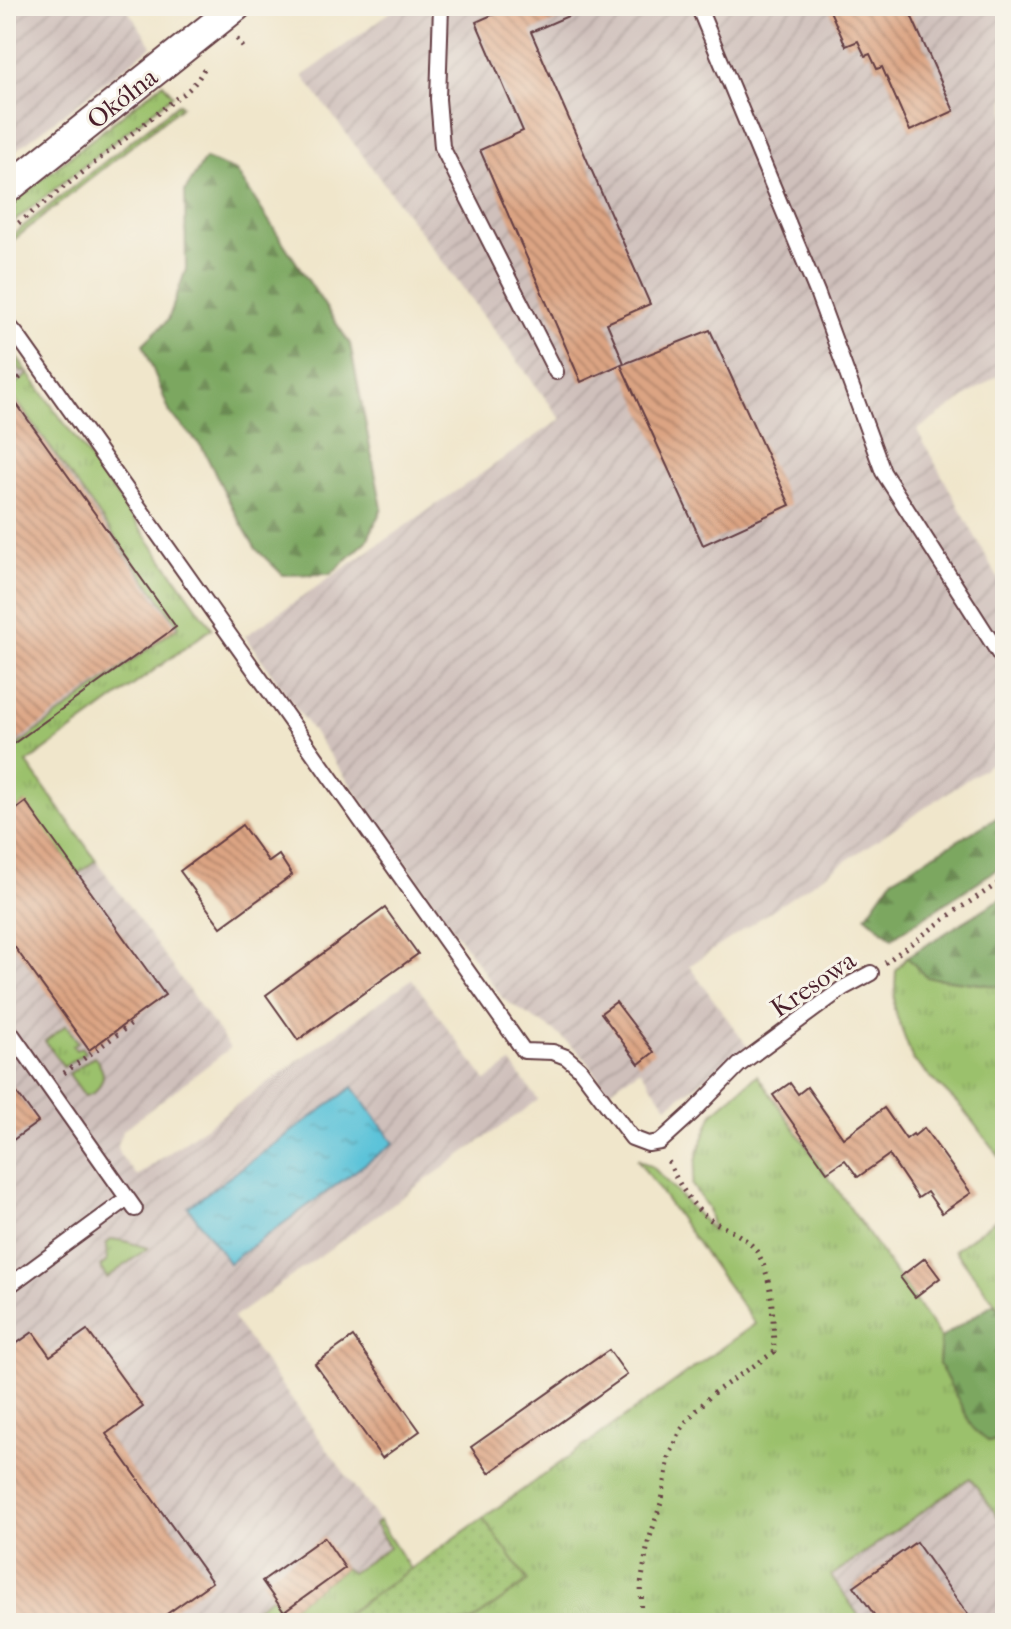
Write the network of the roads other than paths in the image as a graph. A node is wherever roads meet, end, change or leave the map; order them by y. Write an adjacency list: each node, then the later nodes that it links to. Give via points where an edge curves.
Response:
1 (237, 6): 4 (street, Okólna)
2 (441, 6): 6 (lane, via 442,147)
3 (698, 6): 7 (lane, via 817,292 883,472)
4 (6, 190)
5 (6, 322): 8 (lane, Kresowa, via 524,1051 566,1057 632,1138 660,1142 739,1065)
6 (556, 372)
7 (1005, 663)
8 (871, 973)
9 (6, 1026): 10 (lane, via 131,1204)
10 (6, 1288)

